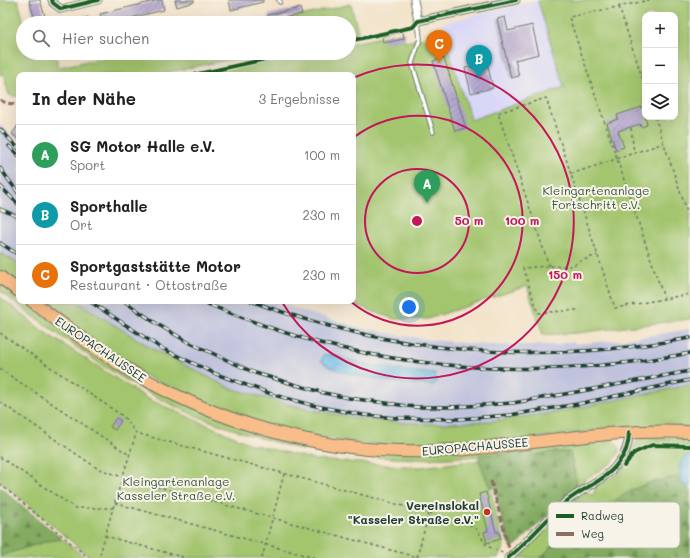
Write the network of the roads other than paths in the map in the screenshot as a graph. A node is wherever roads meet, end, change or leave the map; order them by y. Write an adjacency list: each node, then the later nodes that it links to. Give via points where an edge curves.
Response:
1 (98, 0): 4 (street, via 61,9)
2 (414, 0): 5 (street)
3 (516, 0): 5 (street)
4 (53, 2)
5 (418, 21): 6 (lane, via 420,39 412,63)
6 (433, 132)
7 (0, 277): 8 (main road)
8 (16, 289)
9 (36, 304): 10 (main road, EUROPACHAUSSEE, via 105,354 163,389 240,421 305,439 368,449 431,451)
10 (628, 432): 11 (main road, EUROPACHAUSSEE); 12 (street, via 628,445 618,464)
11 (690, 432)
12 (566, 502)
13 (548, 519): 14 (street)
14 (509, 557)

